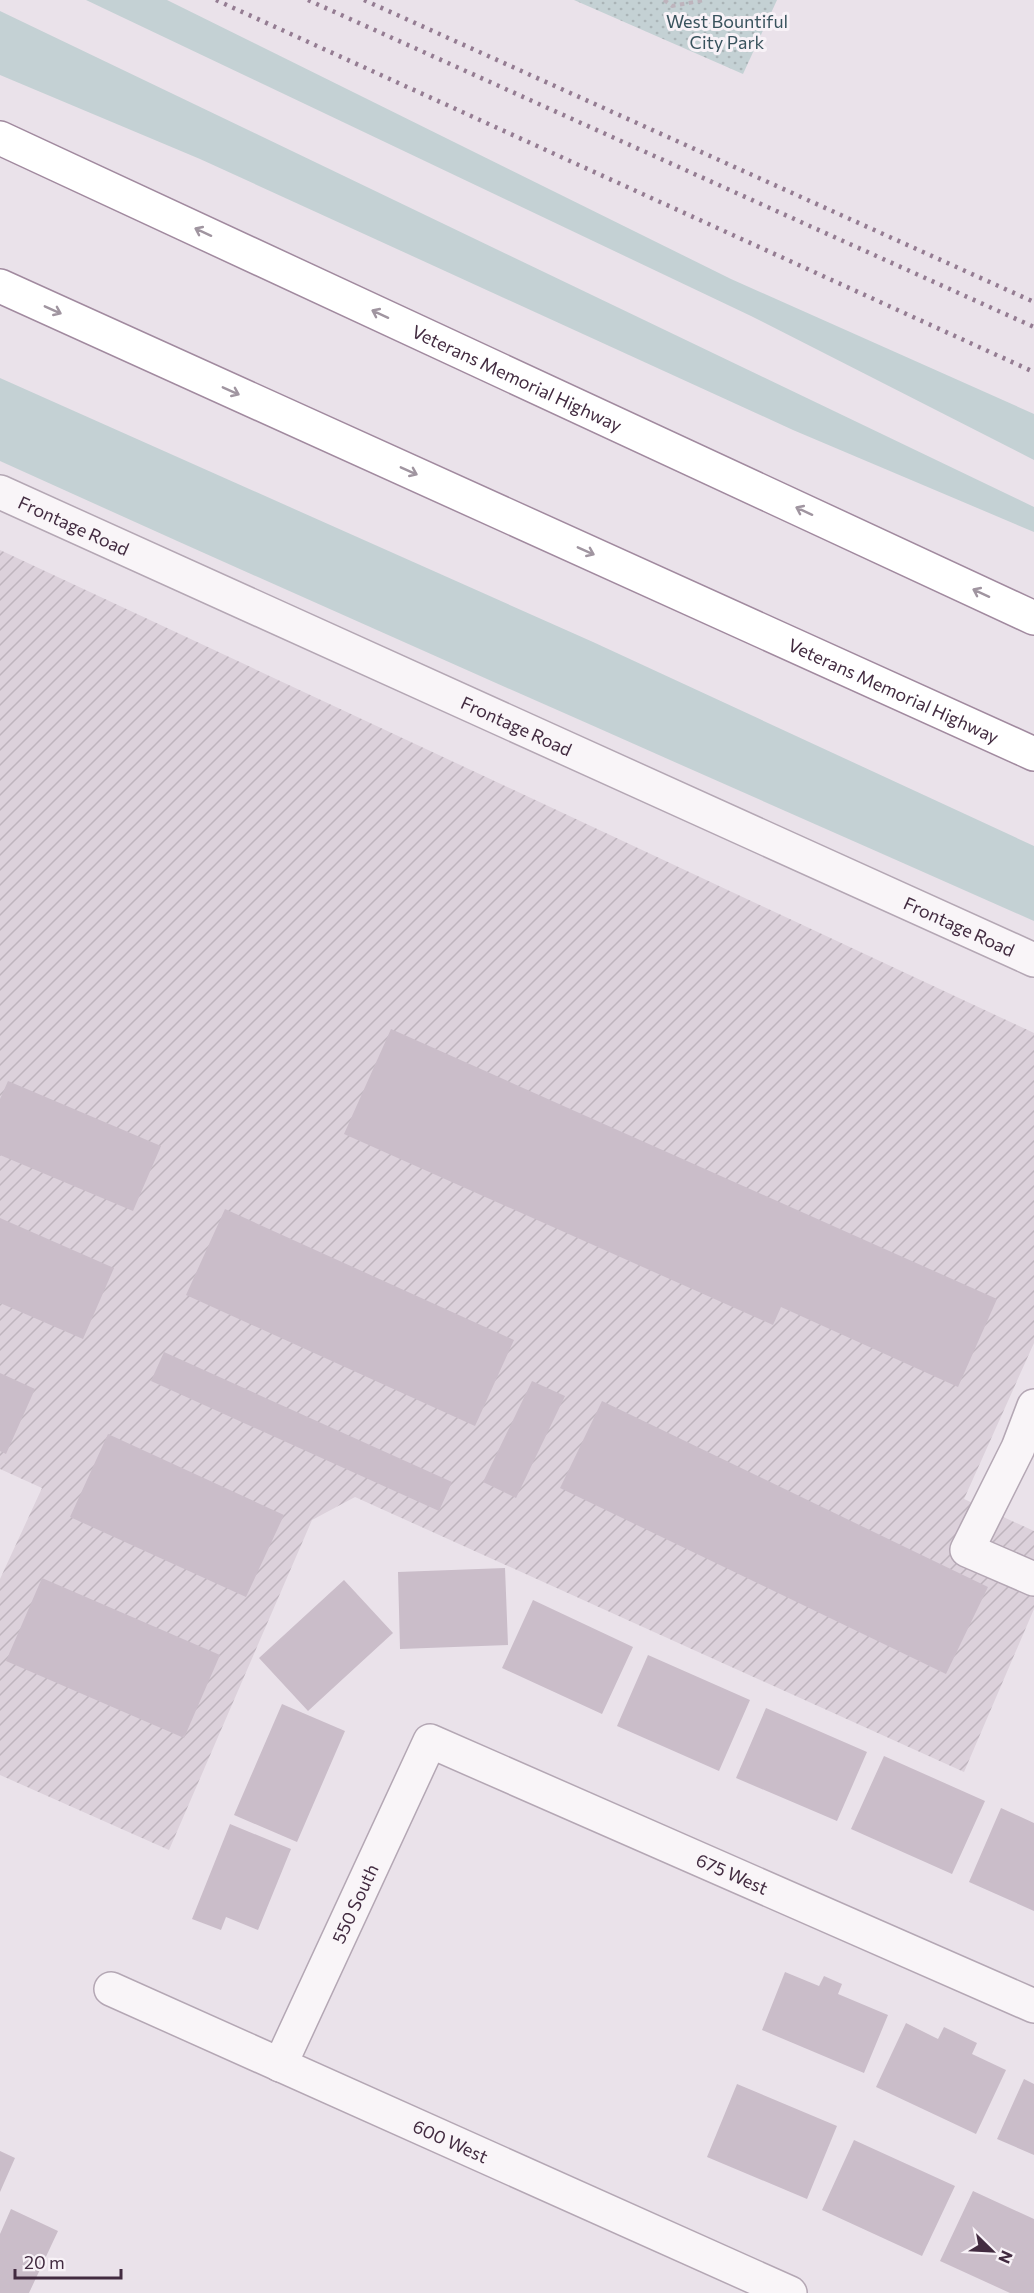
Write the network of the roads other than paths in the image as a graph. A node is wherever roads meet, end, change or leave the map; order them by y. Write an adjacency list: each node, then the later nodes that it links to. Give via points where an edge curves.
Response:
1 (0, 138): 4 (highway, Veterans Memorial Highway, one-way to 1)
2 (0, 286): 5 (highway, Veterans Memorial Highway, one-way to 5)
3 (0, 492): 6 (street, Frontage Road)
4 (1034, 618)
5 (1034, 754)
6 (1034, 960)
7 (1034, 1406): 8 (street, via 1018,1448 967,1550)
8 (1034, 1579)
9 (430, 1740): 11 (street, 675 West); 12 (street, 550 South)
10 (111, 1989): 12 (street, 600 West)
11 (1034, 2006)
12 (280, 2065): 13 (street, 600 West)
13 (790, 2293)

